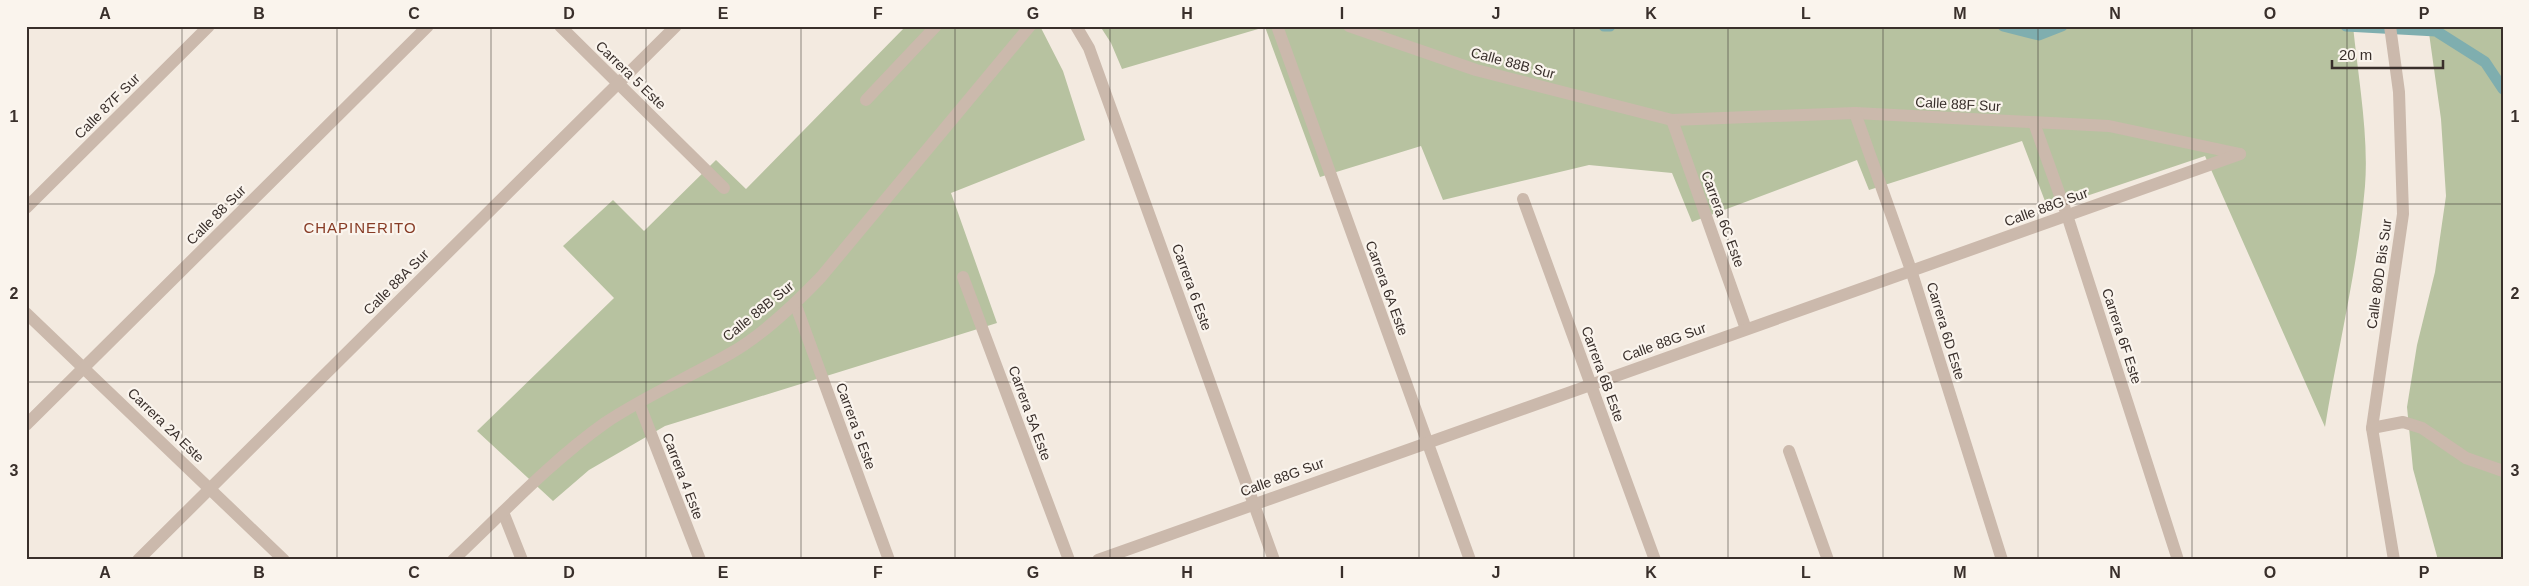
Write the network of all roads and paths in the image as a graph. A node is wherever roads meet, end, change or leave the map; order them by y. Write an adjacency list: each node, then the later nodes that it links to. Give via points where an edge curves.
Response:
1 (209, 26): 19 (street, Calle 87F Sur)
2 (428, 26): 26 (street, Calle 88 Sur)
3 (560, 26): 11 (street, Carrera 5 Este)
4 (676, 26): 11 (street, Calle 88A Sur)
5 (936, 26): 12 (street)
6 (1030, 26): 23 (street, Calle 88B Sur, via 821,277)
7 (1076, 26): 35 (street, Carrera 6 Este, via 1090,48)
8 (1277, 26): 31 (street, Carrera 6A Este)
9 (1349, 26): 14 (street, Calle 88B Sur, via 1476,70)
10 (2390, 26): 30 (street, Calle 80D Bis Sur, via 2398,92 2403,214)
11 (619, 83): 17 (street, Carrera 5 Este); 34 (street, Calle 88A Sur)
12 (866, 100)
13 (1856, 113): 14 (street, Calle 88F Sur); 15 (street, Calle 88F Sur); 21 (street, Carrera 6D Este)
14 (1672, 120): 25 (street, Carrera 6C Este)
15 (2034, 123): 16 (street, Calle 88F Sur, via 2109,126); 20 (street, Carrera 6F Este)
16 (2240, 154): 20 (street, Calle 88G Sur)
17 (724, 188)
18 (1523, 200): 27 (street, Carrera 6B Este)
19 (26, 208)
20 (2067, 215): 21 (street, Calle 88G Sur); 50 (street, Carrera 6F Este)
21 (1911, 270): 25 (street, Calle 88G Sur); 49 (street, Carrera 6D Este)
22 (963, 277): 43 (street, Carrera 5A Este)
23 (795, 303): 28 (street, Calle 88B Sur, via 734,352); 42 (street, Carrera 5 Este)
24 (26, 313): 26 (street, Carrera 2A Este)
25 (1746, 329): 27 (street, Calle 88G Sur)
26 (84, 368): 29 (street, Calle 88 Sur); 34 (street, Carrera 2A Este)
27 (1591, 384): 31 (street, Calle 88G Sur); 47 (street, Carrera 6B Este)
28 (639, 403): 36 (street, Calle 88B Sur, via 572,449); 41 (street, Carrera 4 Este)
29 (26, 425)
30 (2372, 428): 33 (street, via 2403,422 2422,428 2466,458); 51 (street, Calle 80D Bis Sur)
31 (1427, 442): 35 (street, Calle 88G Sur); 46 (street, Carrera 6A Este)
32 (1789, 451): 48 (street)
33 (2503, 471)
34 (210, 488): 37 (street, Calle 88A Sur); 38 (street, Carrera 2A Este)
35 (1254, 503): 44 (street, Calle 88G Sur); 45 (street, Carrera 6 Este)
36 (503, 512): 39 (street, Calle 88B Sur); 40 (street)
37 (138, 560)
38 (284, 560)
39 (452, 560)
40 (522, 560)
41 (700, 560)
42 (889, 560)
43 (1068, 560)
44 (1098, 560)
45 (1274, 560)
46 (1470, 560)
47 (1655, 560)
48 (1828, 560)
49 (2002, 560)
50 (2178, 560)
51 (2394, 560)

